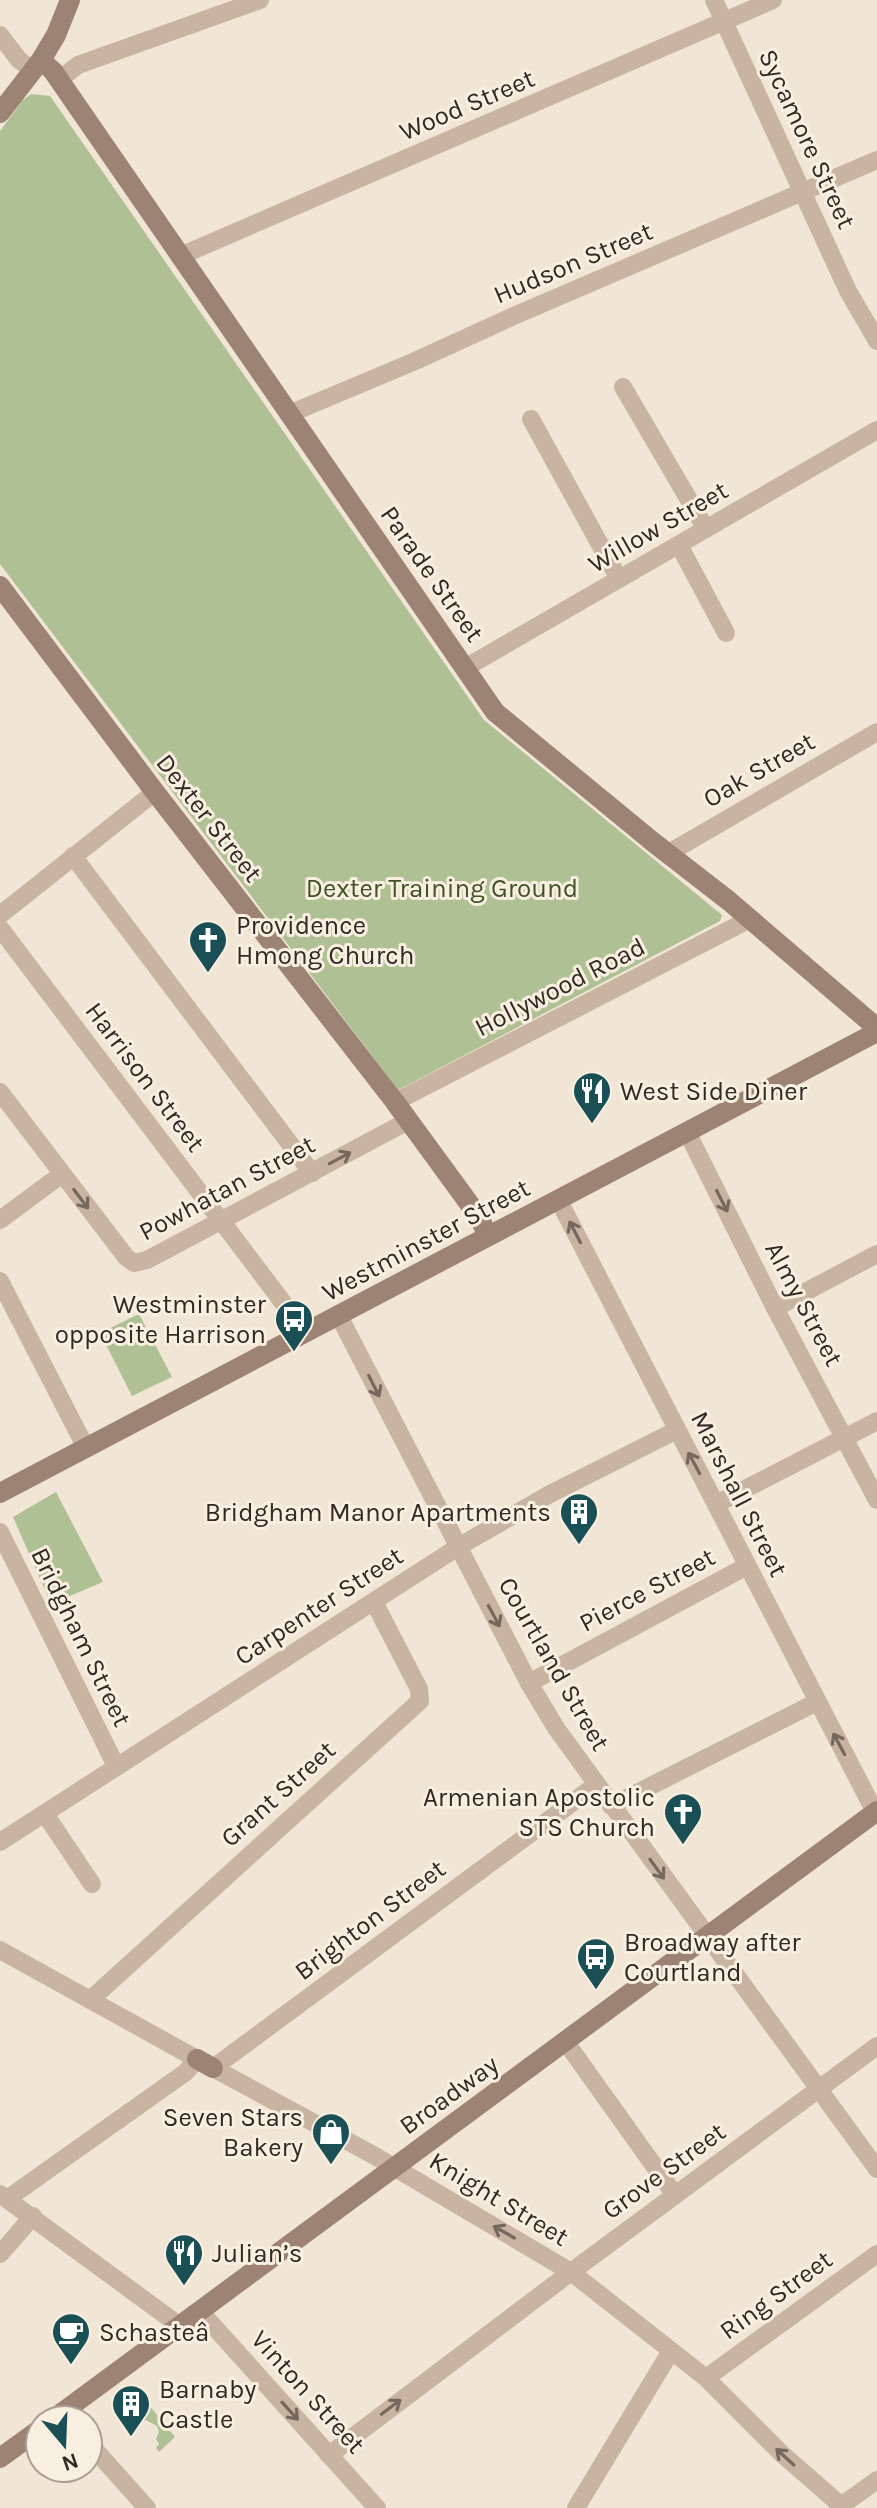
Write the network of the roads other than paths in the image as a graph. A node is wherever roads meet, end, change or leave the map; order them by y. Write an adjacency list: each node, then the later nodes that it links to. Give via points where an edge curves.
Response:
1 (70, 0): 7 (main road)
2 (260, 0): 8 (street, via 78,65)
3 (714, 0): 5 (street, Sycamore Street)
4 (773, 0): 5 (street, Wood Street)
5 (723, 21): 11 (street, Sycamore Street); 12 (street, Wood Street)
6 (0, 35): 7 (street, Parade Street, via 19,60)
7 (37, 65): 8 (main road, Parade Street); 9 (main road)
8 (59, 80): 12 (main road, Parade Street)
9 (0, 113)
10 (877, 160): 11 (street, Hudson Street)
11 (803, 193): 13 (street, Sycamore Street); 15 (street, Hudson Street)
12 (180, 256): 15 (main road, Parade Street)
13 (877, 341)
14 (623, 387): 18 (street)
15 (289, 414): 23 (main road, Parade Street)
16 (531, 419): 20 (street)
17 (877, 430): 18 (street, Willow Street)
18 (706, 529): 19 (street, Willow Street)
19 (679, 545): 20 (street, Willow Street); 22 (street)
20 (619, 579): 23 (street, Willow Street)
21 (0, 586): 25 (main road, Dexter Street)
22 (726, 633)
23 (465, 668): 26 (main road, Parade Street, via 495,712)
24 (877, 732): 26 (street, Oak Street)
25 (155, 792): 27 (street); 33 (main road, Dexter Street)
26 (667, 854): 29 (main road, Parade Street)
27 (73, 856): 28 (street); 36 (street)
28 (0, 915)
29 (750, 919): 31 (main road, Parade Street); 33 (street, Hollywood Road)
30 (0, 928): 40 (street, Harrison Street)
31 (877, 1030): 35 (main road, Westminster Street)
32 (0, 1092): 37 (street, Powhatan Street)
33 (395, 1102): 34 (main road, Dexter Street)
34 (408, 1121): 36 (street, Powhatan Street, one-way to 34); 41 (main road, Dexter Street)
35 (687, 1132): 38 (main road, Westminster Street); 44 (street, Almy Street, one-way to 44)
36 (312, 1173): 40 (street, Powhatan Street)
37 (62, 1174): 39 (street); 40 (street, Powhatan Street, one-way to 40, via 134,1263)
38 (558, 1199): 41 (main road, Westminster Street); 48 (street, Marshall Street, one-way to 38)
39 (0, 1220)
40 (221, 1220): 46 (street, Harrison Street)
41 (488, 1236): 45 (main road, Westminster Street)
42 (877, 1254): 44 (street)
43 (0, 1281): 50 (street)
44 (775, 1308): 49 (street, Almy Street)
45 (339, 1316): 46 (main road, Westminster Street); 55 (street, Courtland Street, one-way to 55)
46 (306, 1333): 50 (main road, Westminster Street)
47 (877, 1421): 49 (street)
48 (677, 1430): 53 (street, Marshall Street, one-way to 48); 55 (street, Carpenter Street)
49 (845, 1437): 52 (street, Almy Street); 53 (street)
50 (86, 1448): 51 (main road, Westminster Street)
51 (0, 1493)
52 (877, 1500)
53 (716, 1504): 56 (street, Marshall Street)
54 (0, 1532): 60 (street, Bridgham Street)
55 (458, 1547): 57 (street, Carpenter Street); 58 (street, Courtland Street, one-way to 58)
56 (747, 1566): 58 (street, Pierce Street); 59 (street, Marshall Street)
57 (374, 1602): 60 (street, Carpenter Street); 69 (street, Grant Street, via 419,1689 420,1701)
58 (529, 1683): 61 (street, Courtland Street)
59 (817, 1702): 62 (street); 63 (street, Marshall Street, one-way to 59)
60 (116, 1766): 64 (street, Carpenter Street)
61 (596, 1785): 62 (street, Courtland Street); 72 (street, Brighton Street)
62 (611, 1806): 67 (street, Courtland Street, one-way to 67)
63 (876, 1812): 67 (main road, Broadway)
64 (45, 1814): 65 (street, Carpenter Street); 66 (street)
65 (0, 1842)
66 (92, 1884)
67 (706, 1937): 70 (main road, Broadway); 73 (street, Courtland Street)
68 (0, 1950): 69 (street, Knight Street)
69 (90, 2000): 72 (street, Knight Street)
70 (565, 2041): 74 (main road, Broadway); 76 (street)
71 (877, 2046): 73 (street, Grove Street)
72 (205, 2063): 74 (street, Knight Street); 77 (street, Brighton Street)
73 (818, 2090): 75 (street, Courtland Street); 76 (street, Grove Street)
74 (394, 2168): 81 (street, Knight Street, one-way to 74); 82 (main road, Broadway)
75 (877, 2169)
76 (675, 2195): 81 (street, Grove Street)
77 (3, 2196): 78 (street)
78 (33, 2216): 79 (street); 83 (street)
79 (0, 2254)
80 (877, 2254): 85 (street, Ring Street)
81 (571, 2272): 84 (street, Knight Street); 88 (street, Grove Street, one-way to 81)
82 (200, 2311): 83 (main road, Broadway); 88 (street, Vinton Street, one-way to 88)
83 (180, 2326): 86 (main road, Broadway)
84 (671, 2351): 85 (street, Knight Street); 95 (street)
85 (706, 2378): 92 (street, Knight Street, one-way to 85)
86 (78, 2404)
87 (24, 2441): 89 (main road)
88 (329, 2455): 94 (street, Vinton Street)
89 (0, 2458)
90 (104, 2460): 93 (street)
91 (877, 2480): 92 (street)
92 (841, 2507)
93 (147, 2508)
94 (377, 2508)
95 (576, 2508)

